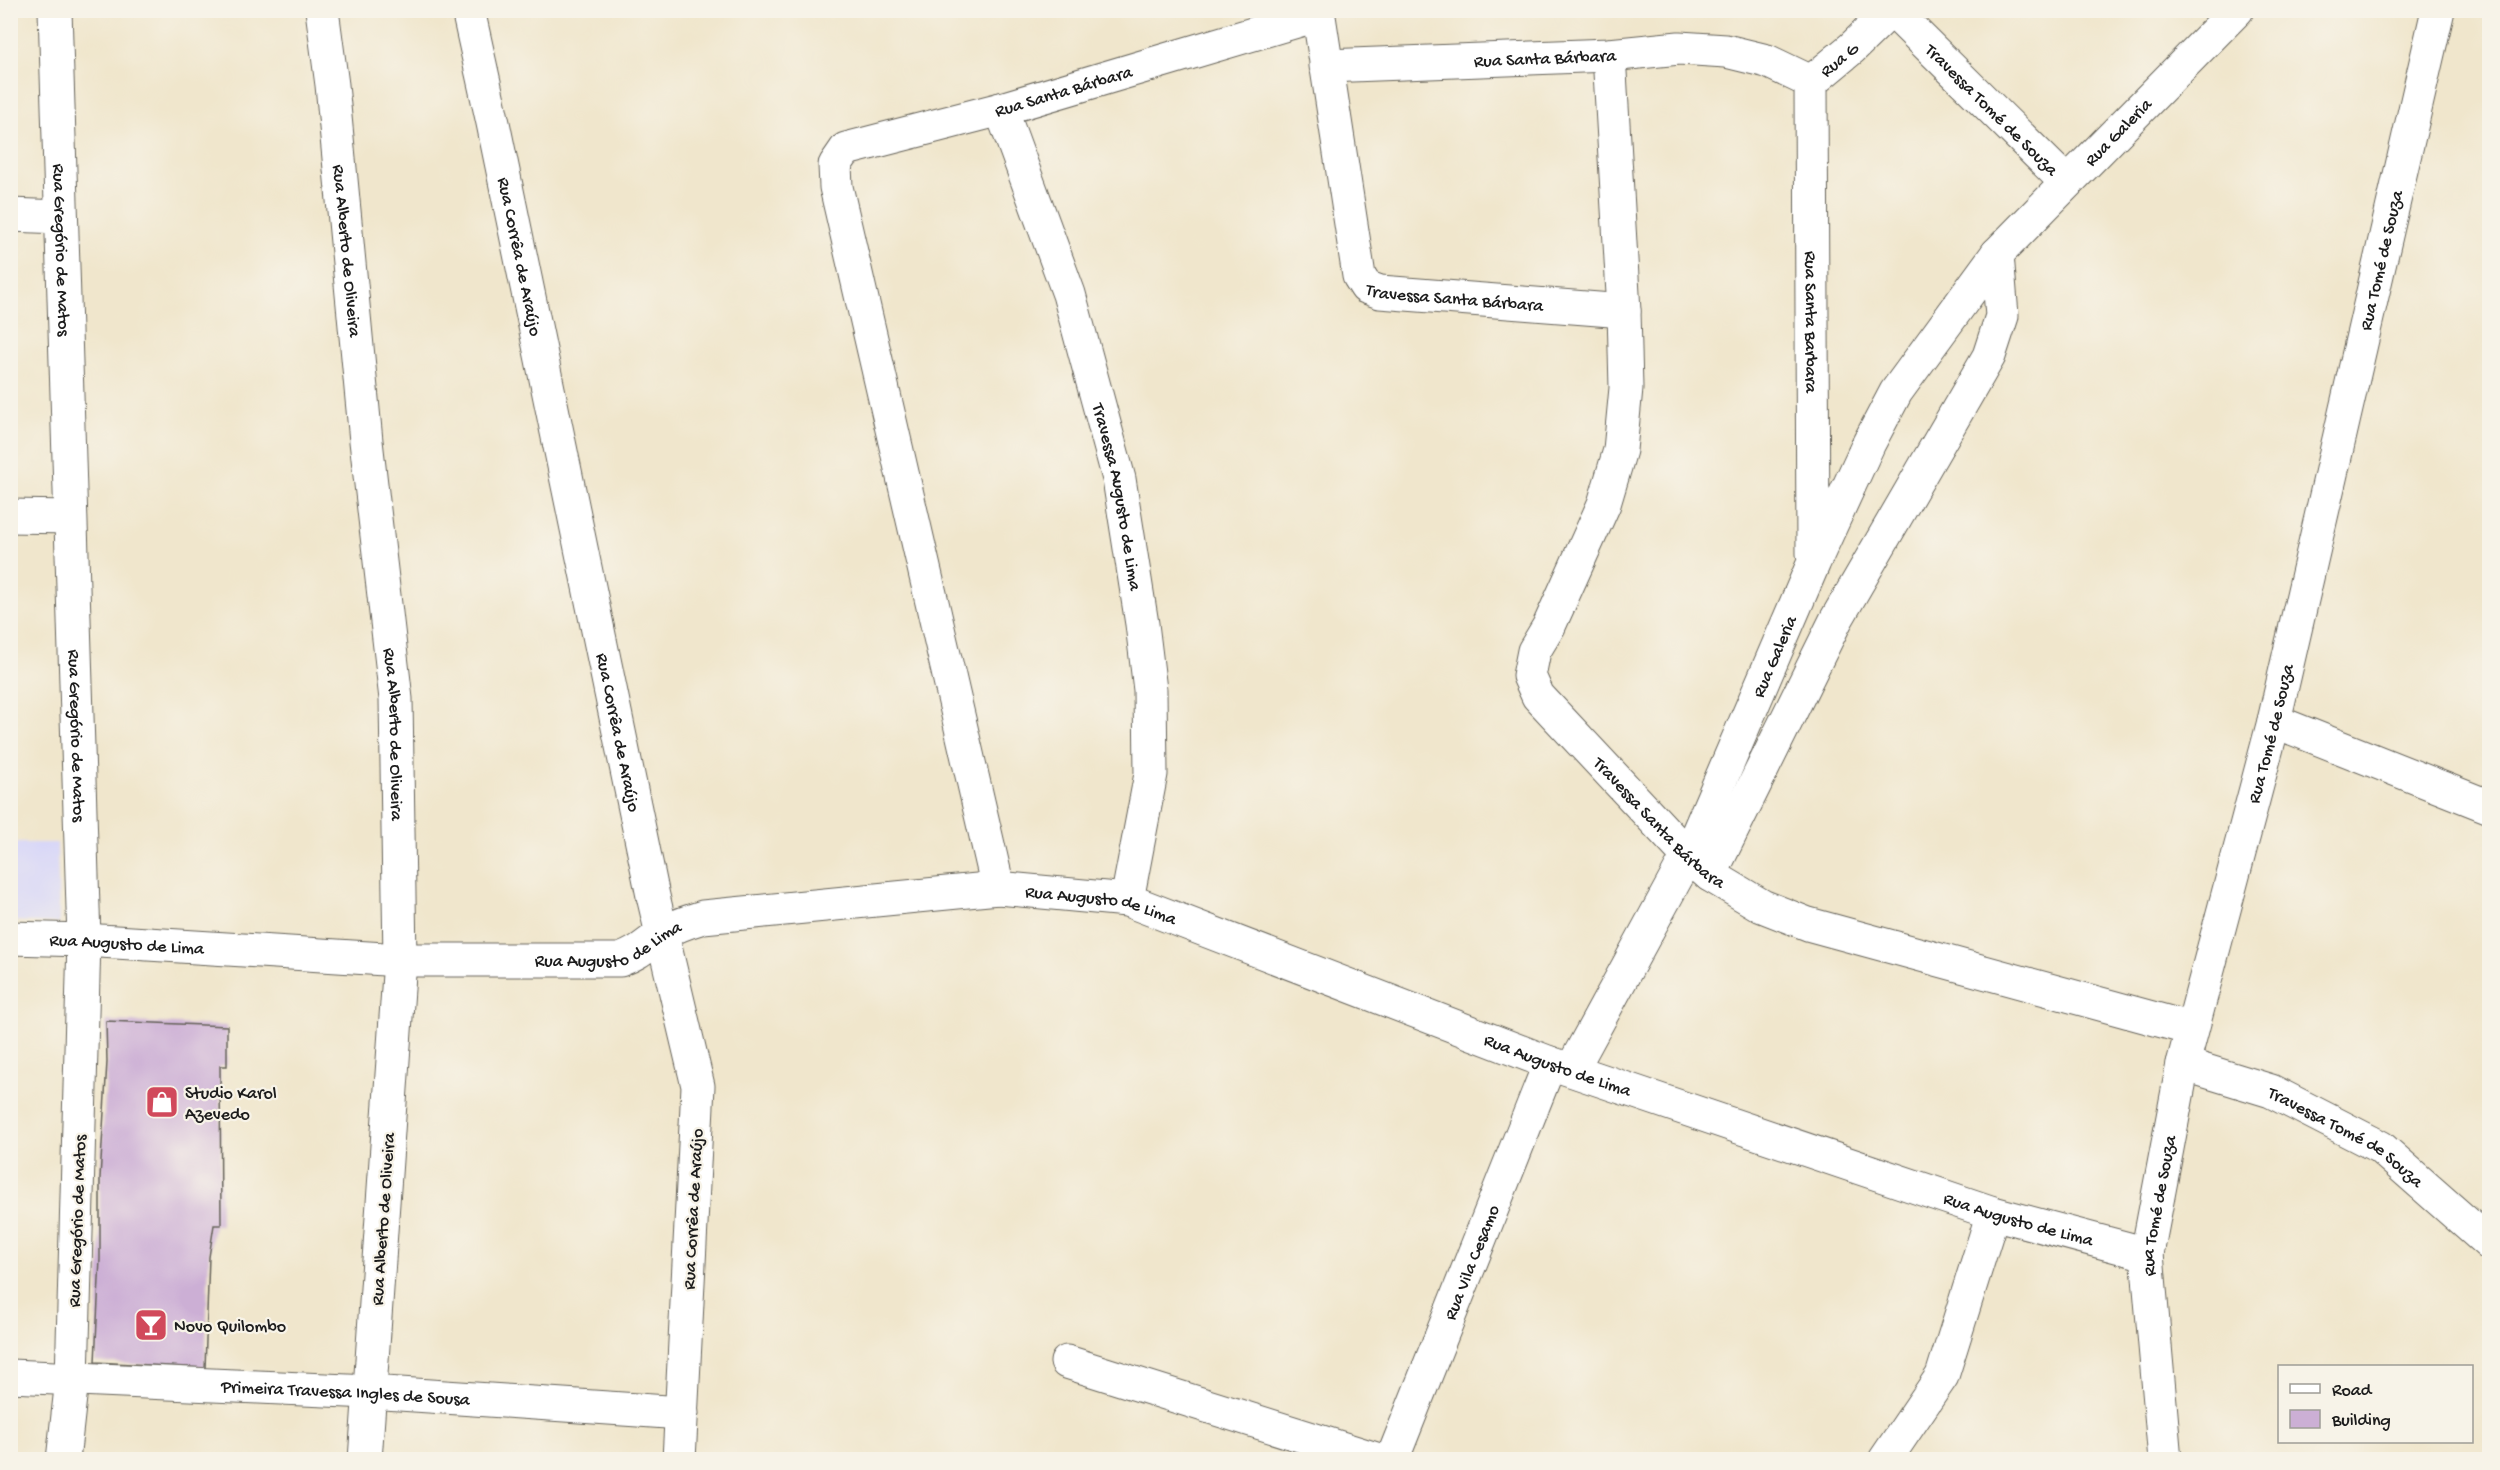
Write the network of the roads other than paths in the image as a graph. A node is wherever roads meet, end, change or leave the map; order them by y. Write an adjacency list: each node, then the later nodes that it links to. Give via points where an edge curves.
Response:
1 (55, 10): 14 (street, Rua Gregório de Matos)
2 (322, 10): 28 (street, Rua Alberto de Oliveira, via 396,699)
3 (468, 10): 25 (street, Rua Corrêa de Araújo)
4 (1891, 10): 10 (street, Rua G); 12 (street, Travessa Tomé de Souza)
5 (2237, 10): 12 (street, Rua Galeria)
6 (2438, 10): 20 (street, Rua Tomé de Souza)
7 (1318, 13): 9 (street, Rua Santa Bárbara); 11 (street, Rua Santa Bárbara)
8 (1609, 55): 9 (street, Rua Santa Bárbara); 10 (street, Rua Santa Bárbara, via 1679,48 1726,51 1767,62); 16 (street, Travessa Santa Bárbara)
9 (1326, 66): 16 (street, Travessa Santa Bárbara, via 1359,276 1366,287)
10 (1811, 82): 19 (street, Rua Santa Barbara)
11 (1001, 109): 23 (street, Rua Santa Bárbara, via 846,149 835,165 836,187); 24 (street, Travessa Augusto de Lima, via 1069,294 1125,513 1150,690 1151,774)
12 (2066, 182): 15 (street, Rua Galeria)
13 (10, 215): 14 (street)
14 (61, 217): 18 (street, Rua Gregório de Matos)
15 (1997, 254): 19 (street, Rua Galeria, via 1896,392); 22 (street, Rua Galeria, via 2002,316 1989,356)
16 (1624, 311): 22 (street, Travessa Santa Bárbara, via 1626,388 1620,450 1604,504 1534,651 1529,676 1538,696)
17 (10, 516): 18 (street)
18 (70, 517): 27 (street, Rua Gregório de Matos)
19 (1814, 562): 22 (street, Rua Galeria)
20 (2274, 721): 21 (street); 29 (street, Rua Tomé de Souza)
21 (2490, 807)
22 (1699, 865): 29 (street, Travessa Santa Bárbara, via 1762,906 1808,924); 31 (street, Rua Galeria)
23 (998, 888): 24 (street, Rua Augusto de Lima); 25 (street, Rua Augusto de Lima, via 703,917)
24 (1127, 900): 31 (street, Rua Augusto de Lima)
25 (662, 934): 28 (street, Rua Augusto de Lima, via 637,954 620,960); 39 (street, Rua Corrêa de Araújo, via 698,1086)
26 (10, 938): 27 (street, Rua Augusto de Lima)
27 (84, 940): 28 (street, Rua Augusto de Lima); 37 (street, Rua Gregório de Matos)
28 (400, 960): 38 (street, Rua Alberto de Oliveira)
29 (2192, 1029): 30 (street, Rua Tomé de Souza)
30 (2183, 1065): 33 (street, Travessa Tomé de Souza, via 2271,1091 2380,1147); 34 (street, Rua Tomé de Souza)
31 (1561, 1066): 32 (street, Rua Augusto de Lima); 44 (street, Rua Vila Cesamo)
32 (1993, 1213): 34 (street, Rua Augusto de Lima); 45 (street, via 1942,1376)
33 (2490, 1244)
34 (2147, 1254): 46 (street, Rua Tomé de Souza)
35 (1067, 1362): 43 (street)
36 (10, 1376): 37 (street, Primeira Travessa Ingles de Sousa)
37 (72, 1379): 38 (street, Primeira Travessa Ingles de Sousa); 40 (street, Rua Gregório de Matos)
38 (370, 1392): 39 (street, Primeira Travessa Ingles de Sousa); 41 (street, Rua Alberto de Oliveira)
39 (682, 1413): 42 (street, Rua Corrêa de Araújo)
40 (63, 1460)
41 (365, 1460)
42 (679, 1460)
43 (1379, 1460)
44 (1392, 1460)
45 (1885, 1460)
46 (2164, 1460)

